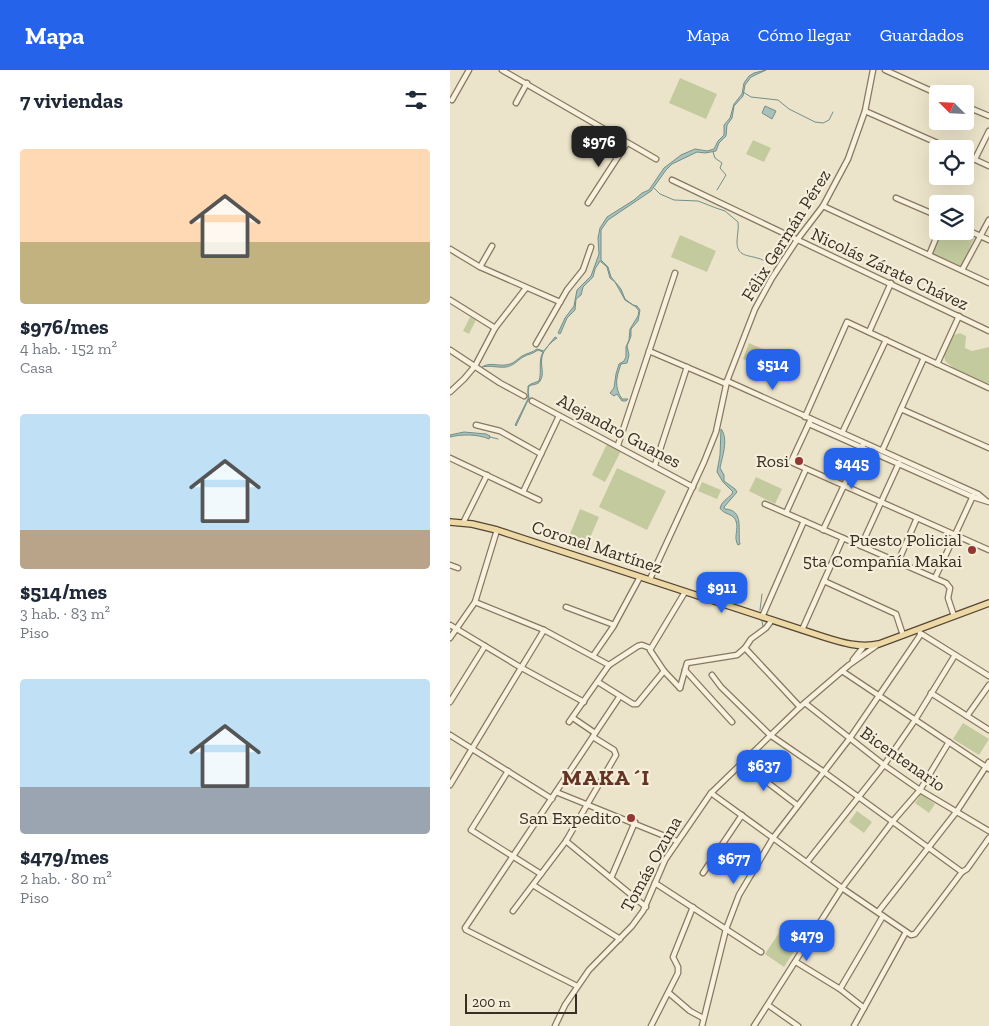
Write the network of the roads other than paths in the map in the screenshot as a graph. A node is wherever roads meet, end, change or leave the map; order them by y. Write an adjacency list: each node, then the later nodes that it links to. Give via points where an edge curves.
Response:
1 (469, 70): 7 (street)
2 (502, 70): 5 (street)
3 (873, 70): 10 (street, Félix Germán Pérez)
4 (885, 70): 6 (street)
5 (527, 83): 8 (street); 14 (street)
6 (929, 90)
7 (452, 100)
8 (516, 103)
9 (974, 110): 11 (street)
10 (865, 111): 13 (street); 21 (street, Félix Germán Pérez, via 848,159)
11 (989, 116)
12 (989, 131): 16 (street)
13 (931, 140)
14 (627, 143): 15 (street); 20 (street)
15 (656, 159)
16 (975, 159): 17 (street)
17 (989, 166)
18 (672, 180): 26 (street, Nicolás Zárate Chávez)
19 (896, 198): 22 (street)
20 (588, 203)
21 (823, 206): 26 (street, Félix Germán Pérez); 32 (street)
22 (929, 212)
23 (989, 220): 25 (street)
24 (974, 233): 25 (street)
25 (980, 235): 28 (street); 34 (street)
26 (797, 240): 37 (street, Nicolás Zárate Chávez); 53 (street, Félix Germán Pérez, via 755,309)
27 (935, 240): 32 (street)
28 (989, 240)
29 (492, 246): 33 (street)
30 (590, 247): 40 (street, via 583,270)
31 (450, 249): 33 (street)
32 (929, 255): 34 (street)
33 (480, 267): 38 (street)
34 (962, 270): 36 (street)
35 (675, 274): 48 (street)
36 (989, 283)
37 (891, 284): 41 (street, Nicolás Zárate Chávez); 44 (street)
38 (526, 288): 40 (street); 42 (street)
39 (450, 300): 42 (street)
40 (560, 302): 46 (street)
41 (959, 316): 43 (street, Nicolás Zárate Chávez); 50 (street)
42 (495, 328): 51 (street)
43 (989, 331)
44 (869, 332): 45 (street); 60 (street, via 846,322)
45 (886, 340): 49 (street); 63 (street)
46 (536, 344)
47 (450, 350): 51 (street)
48 (649, 350): 52 (street); 64 (street)
49 (924, 358): 50 (street); 58 (street)
50 (937, 364): 54 (street)
51 (475, 366): 55 (street); 56 (street)
52 (687, 367): 53 (street, via 724,383); 71 (street)
53 (727, 381): 60 (street); 75 (street, Félix Germán Pérez, via 716,432)
54 (989, 388)
55 (450, 392)
56 (524, 396)
57 (532, 401): 59 (street, Alejandro Guanes)
58 (901, 409): 66 (street); 67 (street)
59 (558, 416): 64 (street, Alejandro Guanes); 68 (street)
60 (805, 417): 61 (street)
61 (810, 422): 63 (street); 65 (street); 72 (street, via 791,462)
62 (476, 426): 68 (street, via 500,431)
63 (842, 433): 65 (street)
64 (618, 445): 71 (street, Alejandro Guanes)
65 (863, 445): 67 (street); 70 (street); 74 (street)
66 (989, 448)
67 (882, 451): 70 (street)
68 (541, 454): 76 (street)
69 (450, 458): 73 (street)
70 (900, 462): 77 (street); 80 (street)
71 (654, 465): 75 (street, Alejandro Guanes)
72 (806, 469): 74 (street); 82 (street)
73 (486, 475): 76 (street); 86 (street)
74 (844, 486): 80 (street); 88 (street)
75 (693, 487): 98 (street, Félix Germán Pérez)
76 (523, 492): 78 (street)
77 (974, 495): 79 (street); 89 (street)
78 (539, 500)
79 (987, 501)
80 (881, 502): 83 (street); 91 (street)
81 (765, 504): 82 (street)
82 (786, 513): 84 (street)
83 (918, 518): 89 (street); 93 (street)
84 (804, 521): 88 (street); 104 (street)
85 (450, 522): 86 (main road, Coronel Martínez)
86 (463, 523): 87 (main road, Coronel Martínez)
87 (497, 530): 96 (main road, Coronel Martínez); 101 (street)
88 (823, 530): 90 (street)
89 (955, 535): 92 (street); 97 (street)
90 (843, 538): 91 (street); 99 (street)
91 (861, 546): 93 (street)
92 (989, 550)
93 (898, 562): 97 (street)
94 (450, 565): 95 (street)
95 (458, 568)
96 (640, 577): 98 (main road, Coronel Martínez); 107 (street)
97 (935, 578): 105 (street, via 949,586 948,598)
98 (650, 579): 100 (main road, Coronel Martínez)
99 (824, 581): 111 (street); 113 (street, via 896,614)
100 (685, 592): 104 (main road, Coronel Martínez); 118 (street)
101 (475, 602): 109 (street); 110 (street)
102 (989, 603): 105 (main road, Coronel Martínez)
103 (566, 607): 107 (street)
104 (762, 616): 106 (main road, Coronel Martínez)
105 (954, 616): 112 (main road, Coronel Martínez)
106 (772, 620): 111 (main road, Coronel Martínez); 119 (street)
107 (614, 624): 121 (street)
108 (450, 625): 109 (street)
109 (457, 629): 114 (street); 116 (street)
110 (544, 630): 121 (street); 124 (street)
111 (802, 630): 117 (main road, Coronel Martínez)
112 (918, 632): 113 (main road, Coronel Martínez); 120 (street); 134 (street)
113 (903, 635): 115 (main road, Coronel Martínez)
114 (450, 638)
115 (879, 644): 117 (main road, Coronel Martínez); 123 (street, Tomás Ozuna)
116 (485, 646): 124 (street); 135 (street)
117 (864, 646): 123 (street, Tomás Ozuna)
118 (650, 648): 122 (street, via 638,646); 126 (street)
119 (745, 648): 125 (street, via 737,654 688,662); 137 (street, Bicentenario)
120 (955, 655): 129 (street); 132 (street)
121 (593, 656): 122 (street)
122 (609, 664): 130 (street)
123 (849, 664): 127 (street, Tomás Ozuna)
124 (520, 667): 136 (street); 147 (street)
125 (684, 670): 126 (street, via 680,688); 140 (street)
126 (664, 671): 133 (street, via 637,704)
127 (842, 671): 134 (street); 137 (street, Tomás Ozuna)
128 (712, 675): 143 (street, via 721,688)
129 (989, 676)
130 (598, 682): 133 (street); 136 (street)
131 (989, 685): 138 (street)
132 (931, 693): 138 (street); 139 (street)
133 (620, 696): 142 (street)
134 (879, 696): 139 (street); 145 (street)
135 (450, 702)
136 (584, 702): 142 (street, via 571,720)
137 (803, 705): 143 (street, Tomás Ozuna); 145 (street, Bicentenario)
138 (967, 716): 141 (street)
139 (915, 720): 146 (street); 149 (street)
140 (732, 722)
141 (989, 730)
142 (594, 735): 155 (street); 159 (street, via 616,754)
143 (770, 735): 148 (street, Tomás Ozuna); 152 (street)
144 (450, 736): 147 (street)
145 (850, 738): 149 (street, Bicentenario); 152 (street)
146 (949, 742): 150 (street); 154 (street)
147 (471, 749): 151 (street); 153 (street)
148 (742, 763): 156 (street, Tomás Ozuna); 160 (street)
149 (884, 765): 154 (street, Bicentenario); 157 (street)
150 (988, 766): 161 (street)
151 (508, 771): 158 (street); 171 (street, via 471,830)
152 (824, 772): 157 (street); 160 (street)
153 (450, 784)
154 (920, 790): 161 (street, Bicentenario); 163 (street)
155 (556, 792): 158 (street); 159 (street)
156 (711, 793): 162 (street); 168 (street, Tomás Ozuna)
157 (858, 797): 163 (street); 172 (street)
158 (552, 798): 171 (street)
159 (586, 805): 164 (street); 169 (street)
160 (797, 805): 166 (street)
161 (957, 811): 165 (street, Bicentenario); 170 (street)
162 (742, 816): 166 (street); 174 (street)
163 (892, 821): 170 (street); 179 (street)
164 (635, 822): 168 (street); 176 (street)
165 (989, 831)
166 (773, 838): 172 (street); 185 (street, via 739,895)
167 (989, 838): 173 (street, via 967,870)
168 (677, 840): 177 (street, Tomás Ozuna)
169 (566, 841): 175 (street); 176 (street)
170 (929, 847): 173 (street); 183 (street)
171 (513, 857): 175 (street); 190 (street, via 466,930)
172 (807, 862): 179 (street)
173 (962, 872): 186 (street, via 915,934)
174 (703, 873)
175 (541, 874): 178 (street)
176 (611, 878): 180 (street)
177 (655, 883): 180 (street, Tomás Ozuna); 181 (street)
178 (532, 885): 182 (street); 187 (street)
179 (842, 888): 183 (street); 189 (street)
180 (646, 907): 187 (street, Tomás Ozuna)
181 (693, 907): 185 (street); 192 (street, via 673,957 679,971)
182 (513, 911)
183 (878, 912): 184 (street)
184 (884, 916): 186 (street); 191 (street)
185 (726, 929): 188 (street); 195 (street)
186 (906, 932): 194 (street)
187 (620, 939): 190 (street, Tomás Ozuna)
188 (761, 952)
189 (796, 962): 191 (street); 193 (street)
190 (577, 986): 196 (street, Tomás Ozuna)
191 (840, 989): 194 (street)
192 (669, 993): 195 (street); 197 (street)
193 (768, 1005): 199 (street); 200 (street)
194 (864, 1008): 201 (street)
195 (703, 1018): 198 (street)
196 (555, 1026)
197 (651, 1026)
198 (702, 1026)
199 (754, 1026)
200 (798, 1026)
201 (854, 1026)

